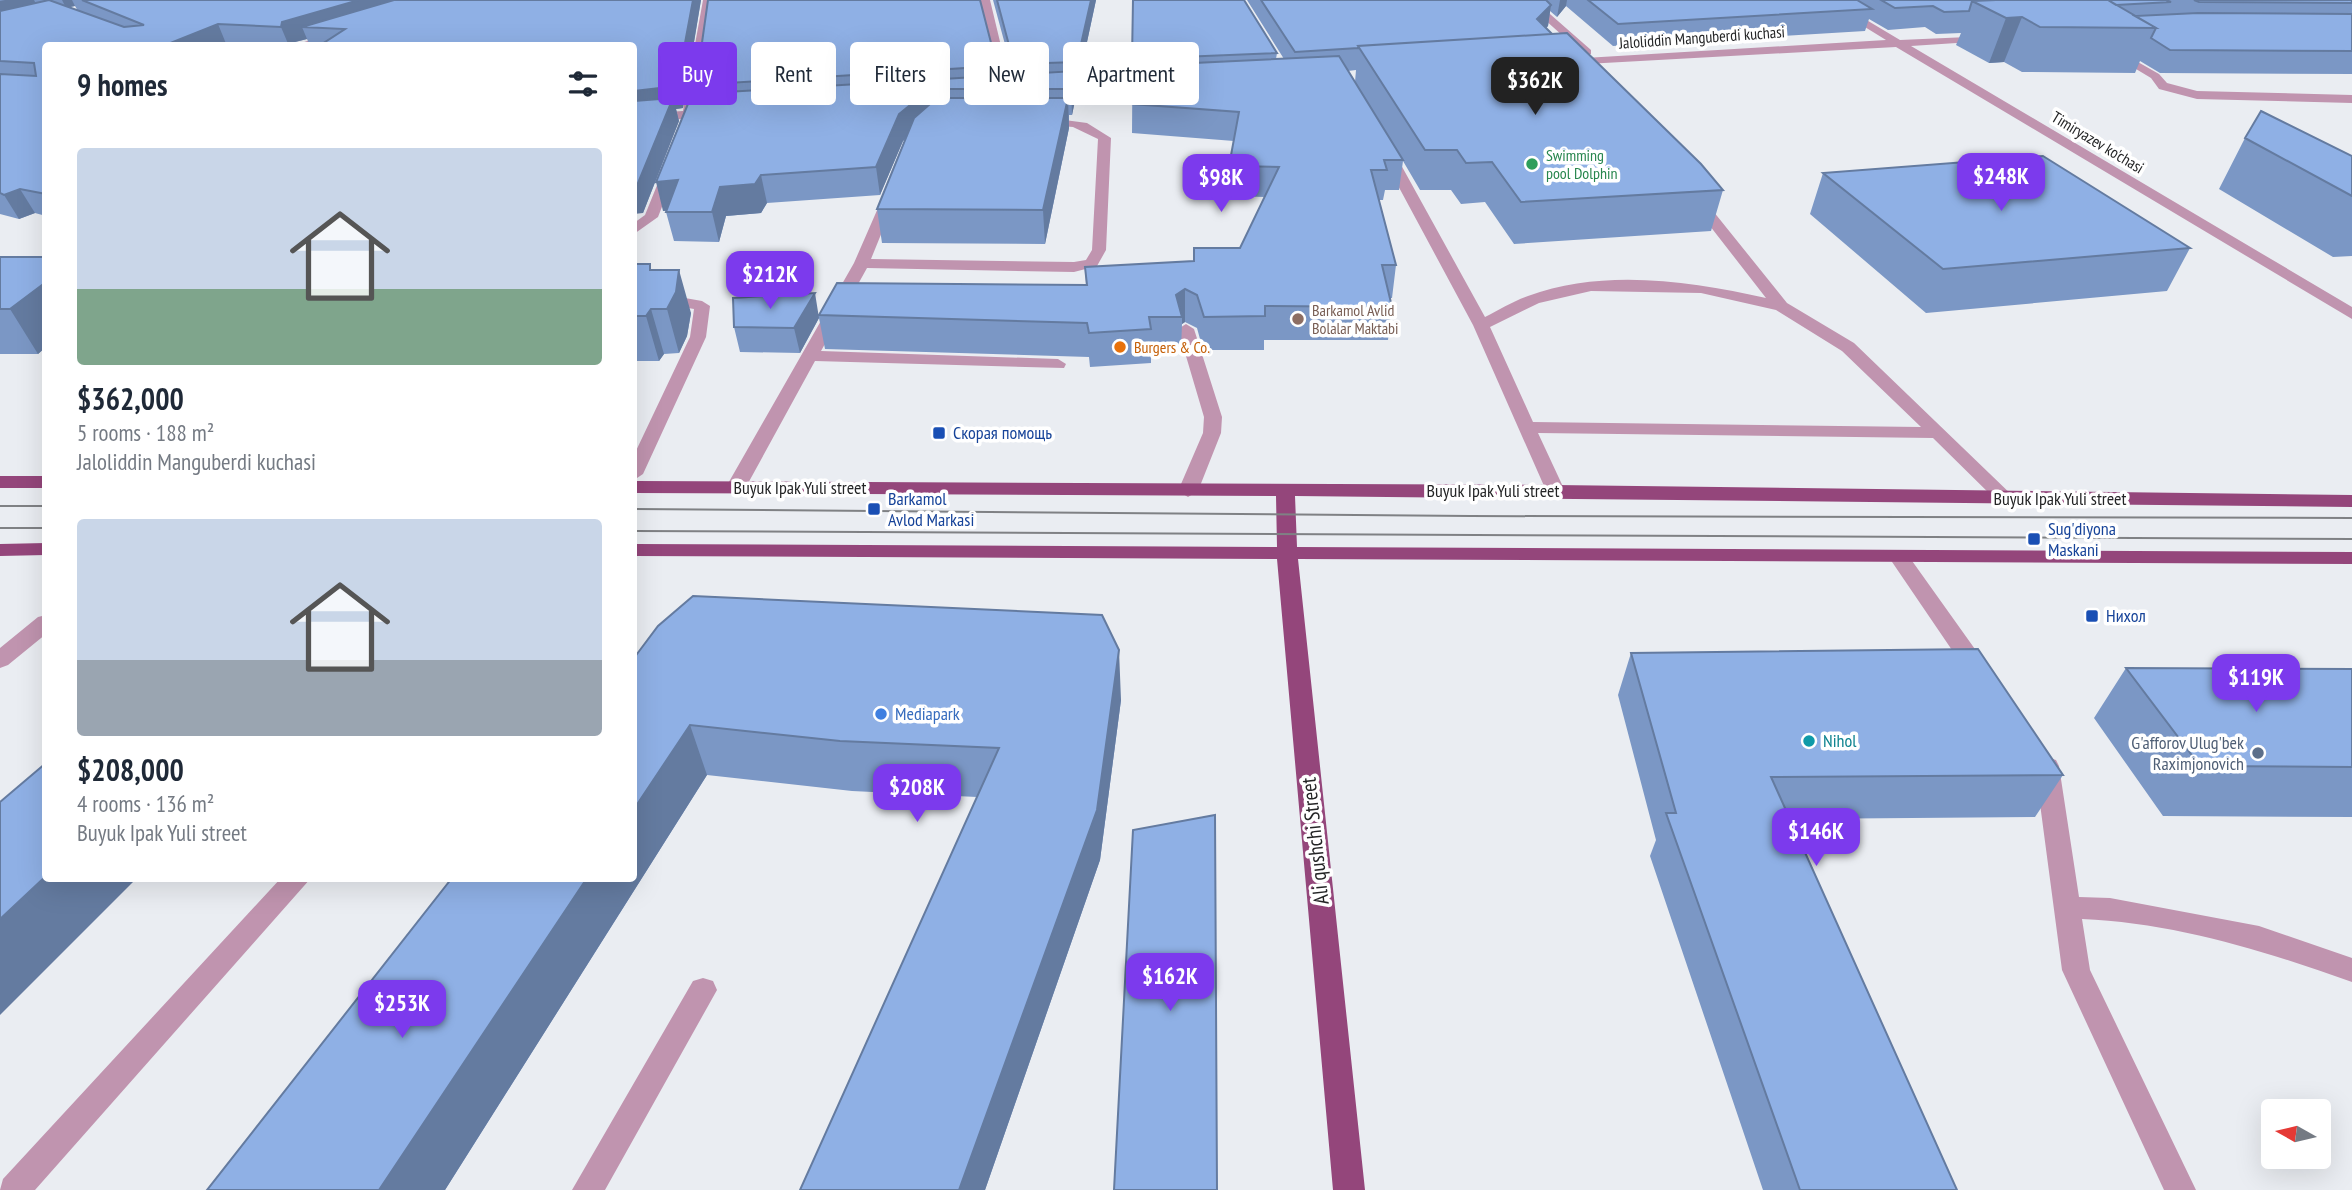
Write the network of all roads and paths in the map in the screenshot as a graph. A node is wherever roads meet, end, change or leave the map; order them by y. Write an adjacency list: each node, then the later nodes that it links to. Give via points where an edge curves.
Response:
1 (708, 0): 15 (street)
2 (985, 0): 9 (street)
3 (1528, 0): 11 (street)
4 (1826, 0): 7 (street, Timiryazev ko'chasi)
5 (350, 31): 8 (street)
6 (2004, 37): 7 (street, Jaloliddin Manguberdi kuchasi)
7 (1894, 41): 11 (street, Jaloliddin Manguberdi kuchasi); 25 (street, Timiryazev ko'chasi)
8 (311, 42)
9 (999, 42)
10 (2109, 48): 13 (street, via 2155,76 2163,86 2197,95)
11 (1596, 61): 12 (street, Jaloliddin Manguberdi kuchasi)
12 (1556, 63)
13 (2352, 99)
14 (732, 111): 15 (street)
15 (691, 114): 16 (street); 21 (street, via 651,217)
16 (637, 118)
17 (1028, 121): 22 (street, via 1087,125 1105,138 1099,250 1092,263 1074,267)
18 (1380, 138): 26 (street)
19 (896, 181): 22 (street)
20 (1695, 197): 24 (street)
21 (637, 228)
22 (862, 263): 28 (street)
23 (637, 295): 32 (street, via 702,306 698,337)
24 (1781, 306): 26 (street, via 1701,288 1591,286 1534,299); 31 (street, via 1848,347)
25 (2352, 314)
26 (1481, 325): 30 (street)
27 (1186, 329): 37 (street, via 1213,417 1212,433)
28 (809, 356): 29 (street); 36 (street)
29 (1058, 364)
30 (1527, 427): 31 (street); 39 (street)
31 (1938, 433): 40 (street)
32 (637, 468)
33 (42, 481): 34 (main road)
34 (0, 482)
35 (637, 486): 36 (main road, Buyuk Ipak Yuli street)
36 (736, 487): 37 (main road, Buyuk Ipak Yuli street)
37 (1188, 491): 38 (main road, Buyuk Ipak Yuli street)
38 (1285, 491): 39 (main road, Buyuk Ipak Yuli street); 45 (main road, Ali qushchi Street)
39 (1555, 491): 40 (main road, Buyuk Ipak Yuli street)
40 (2006, 499): 41 (main road, Buyuk Ipak Yuli street)
41 (2352, 500)
42 (42, 549): 43 (main road)
43 (0, 550)
44 (637, 550): 45 (main road)
45 (1287, 553): 46 (main road); 58 (main road, Ali qushchi Street)
46 (1898, 556): 47 (main road); 50 (street)
47 (2352, 558)
48 (42, 625): 49 (street)
49 (0, 660)
50 (1993, 690)
51 (2032, 746): 53 (street, via 2048,768)
52 (294, 882): 56 (street)
53 (2067, 906): 54 (street, via 2110,909 2259,937); 59 (street, via 2076,970)
54 (2352, 970)
55 (704, 990): 57 (street)
56 (14, 1190)
57 (588, 1190)
58 (1349, 1190)
59 (2180, 1190)

